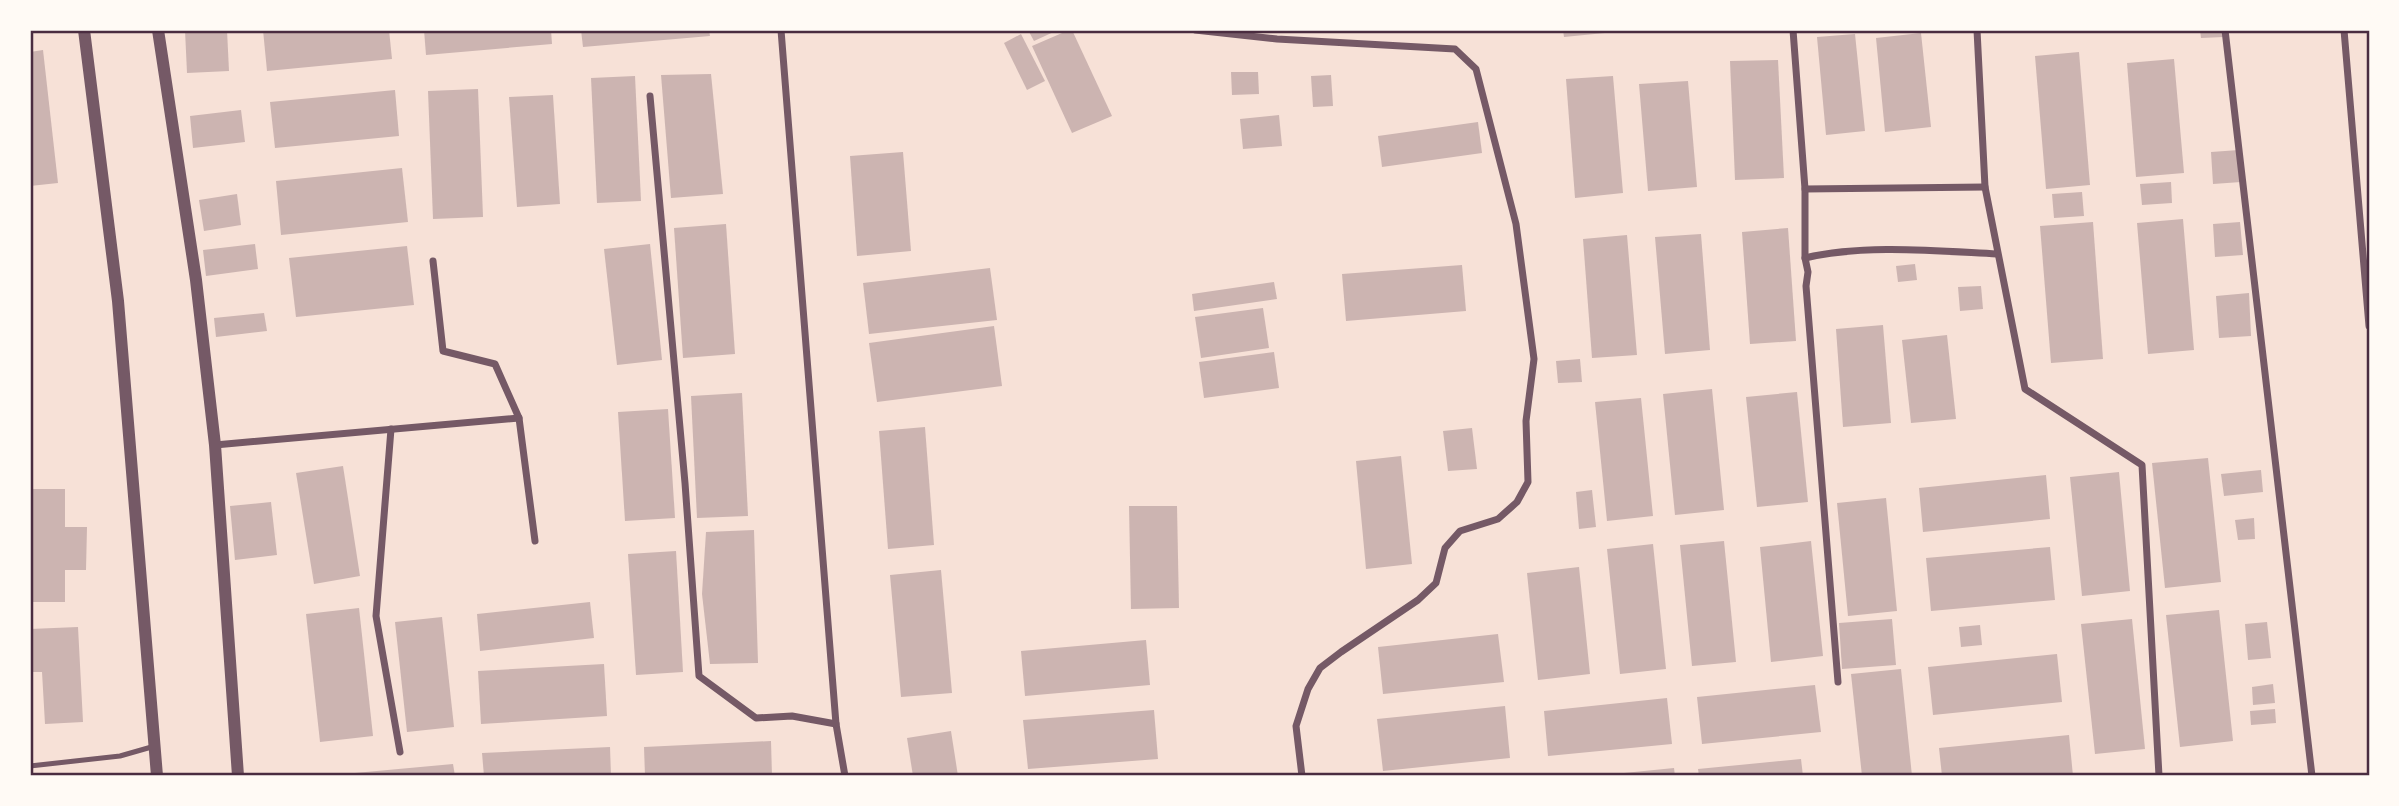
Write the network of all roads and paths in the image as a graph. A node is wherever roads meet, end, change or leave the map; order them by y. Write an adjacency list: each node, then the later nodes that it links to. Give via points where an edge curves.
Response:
1 (84, 30): 22 (street, via 118,301)
2 (158, 30): 18 (street, via 196,280)
3 (781, 30): 21 (street)
4 (1195, 30): 28 (street, via 1455,49 1476,69 1516,224 1534,359 1526,421 1528,482 1517,502 1498,519 1460,531 1445,548 1436,583 1418,600 1320,668 1296,726)
5 (1793, 30): 11 (street)
6 (1977, 30): 10 (street)
7 (2225, 30): 30 (street)
8 (2344, 30): 15 (street)
9 (650, 96): 21 (street, via 699,676 757,718 792,716)
10 (1985, 187): 11 (street); 12 (street)
11 (1805, 189): 13 (street)
12 (1997, 254): 13 (street, via 1866,252); 29 (street, via 2025,389 2143,465)
13 (1805, 258): 20 (street)
14 (433, 261): 16 (street, via 443,351 495,364)
15 (2369, 326)
16 (519, 418): 17 (street); 19 (street)
17 (391, 429): 18 (street); 23 (street, via 376,616)
18 (215, 445): 26 (street)
19 (535, 541)
20 (1838, 682)
21 (836, 724): 27 (street)
22 (155, 746): 24 (lane, via 120,756); 25 (street)
23 (400, 752)
24 (30, 766)
25 (157, 776)
26 (238, 776)
27 (845, 776)
28 (1302, 776)
29 (2159, 776)
30 (2312, 776)

